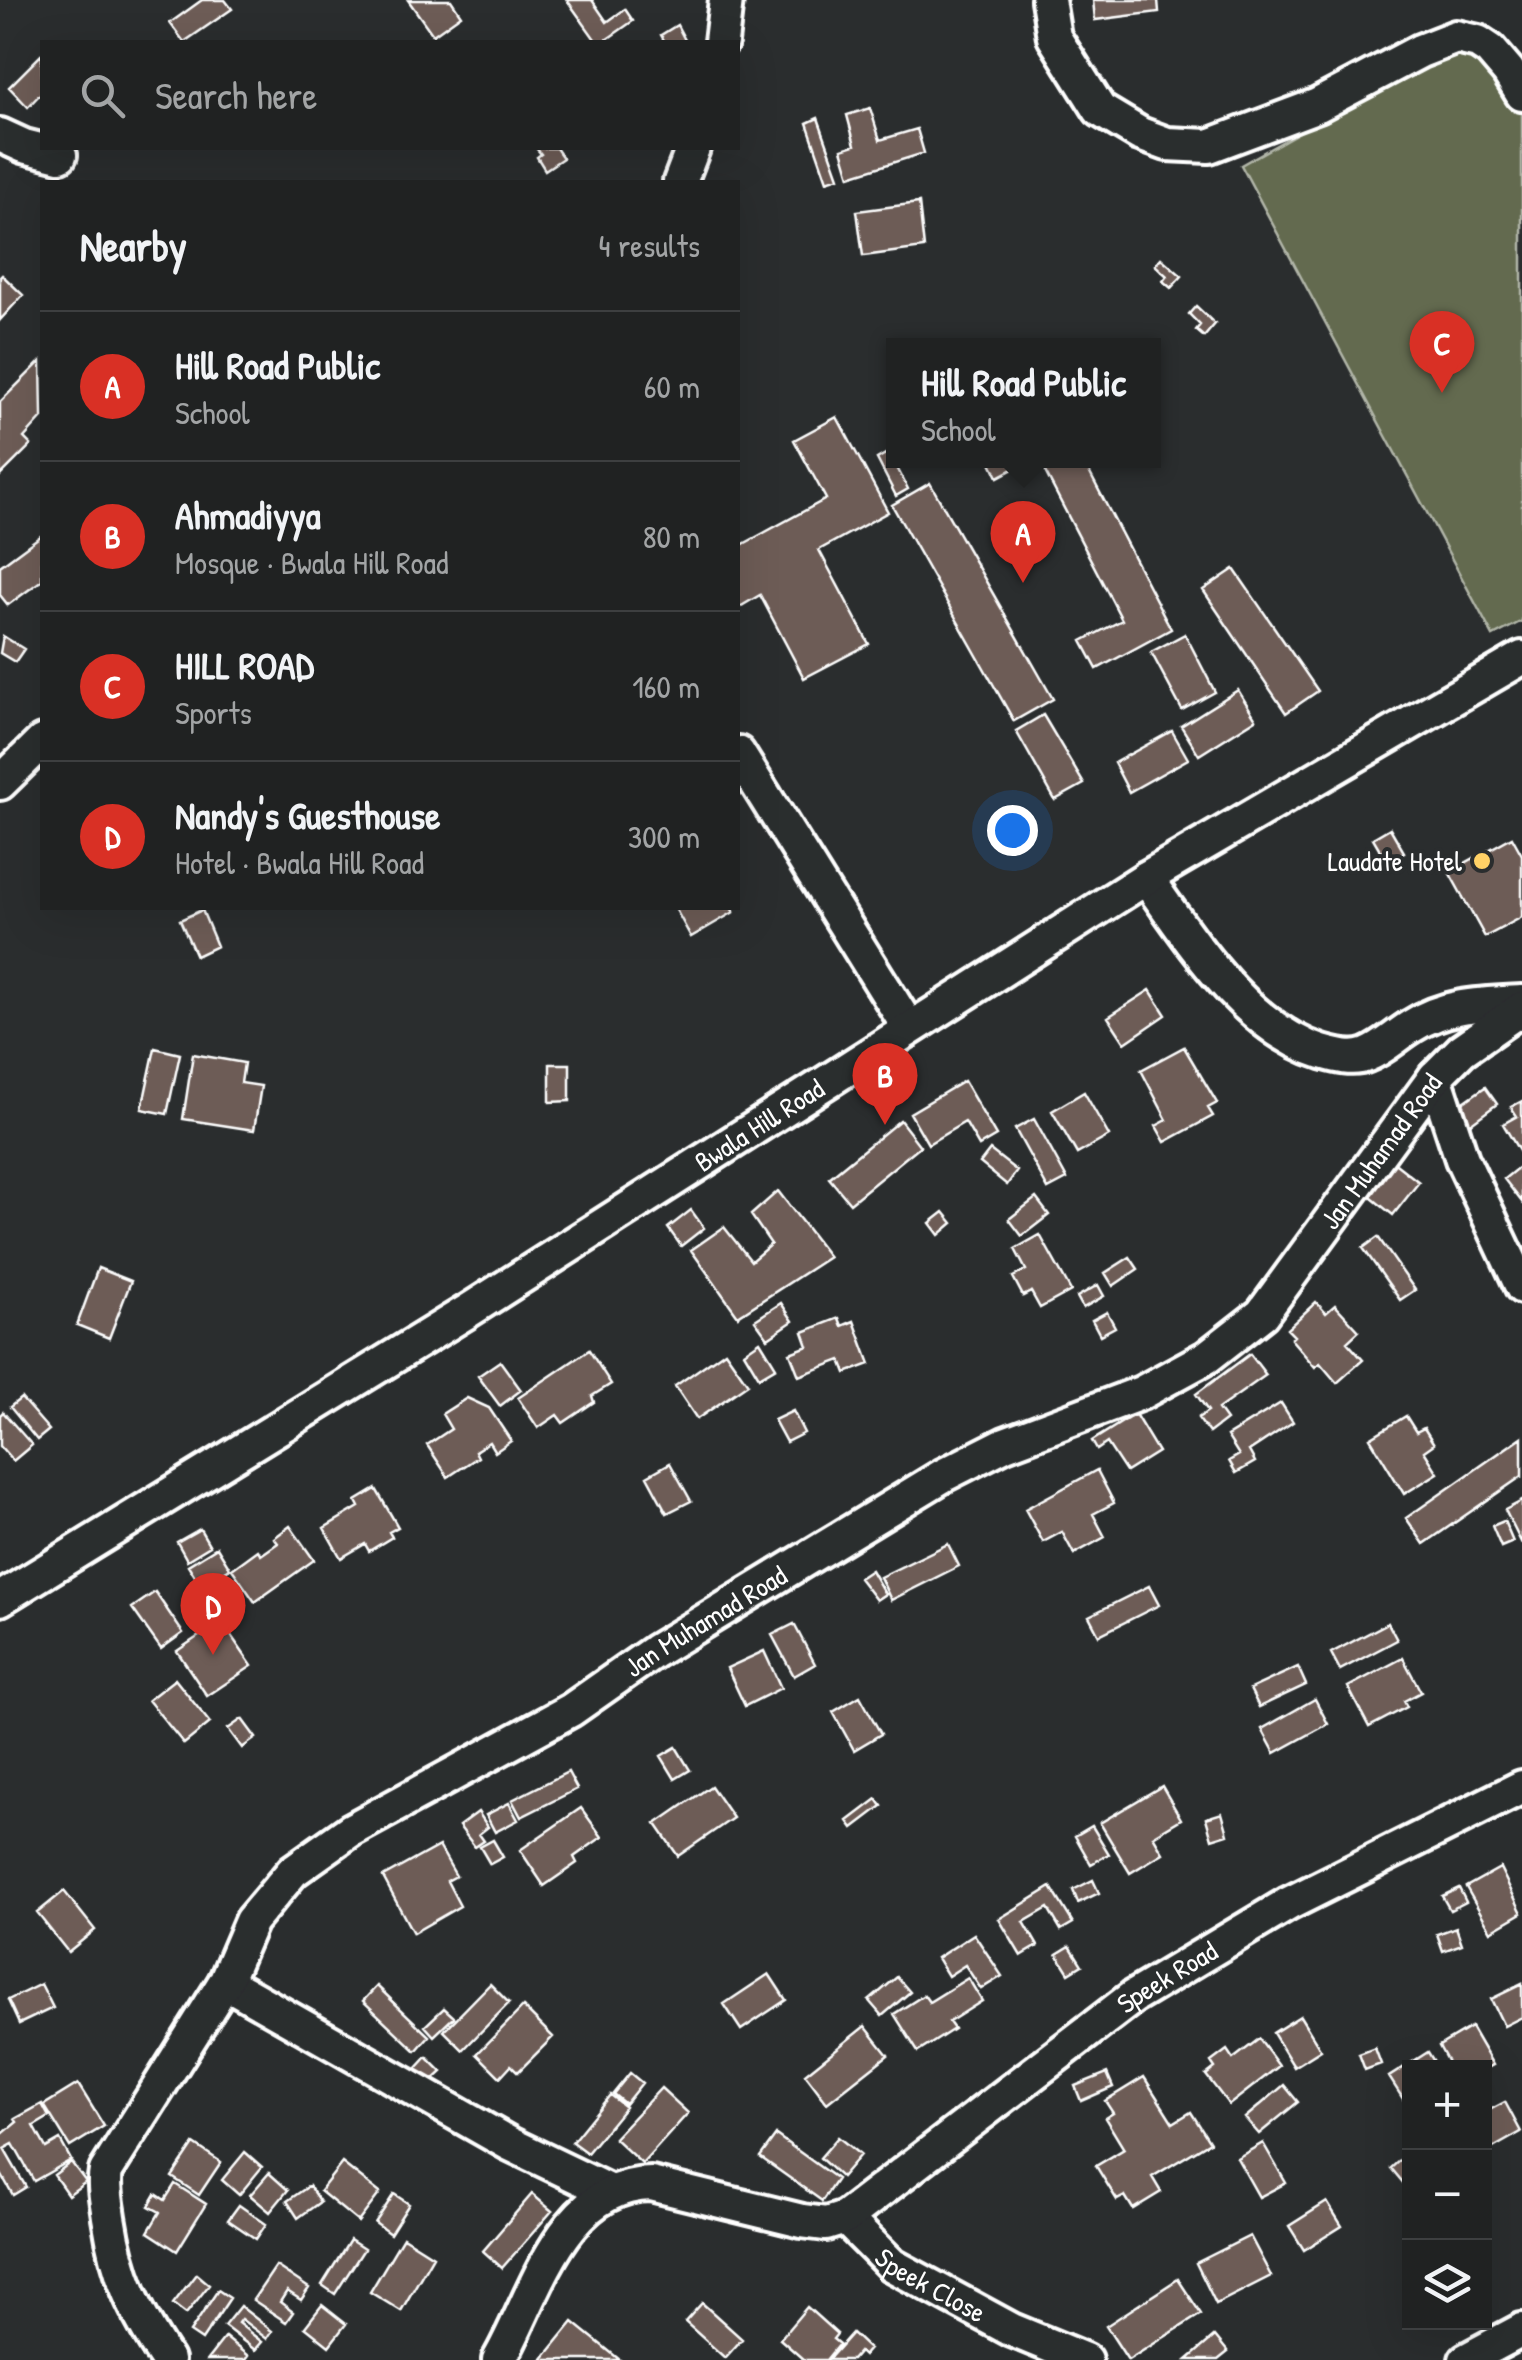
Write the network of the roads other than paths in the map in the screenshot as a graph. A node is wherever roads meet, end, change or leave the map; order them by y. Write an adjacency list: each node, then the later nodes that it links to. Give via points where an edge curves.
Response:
1 (726, 0): 3 (street)
2 (1048, 0): 4 (street, via 1054,37 1100,110 1167,144 1209,146 1318,104 1456,37 1490,50)
3 (721, 40)
4 (1522, 94)
5 (0, 134): 7 (street)
6 (692, 150): 8 (street)
7 (60, 155)
8 (681, 180)
9 (1522, 658): 13 (street, Bwala Hill Road)
10 (40, 744): 12 (street)
11 (740, 756): 15 (street)
12 (0, 784)
13 (1146, 878): 14 (street, via 1206,962 1266,1022 1311,1048 1356,1058 1447,1010); 15 (street, Bwala Hill Road)
14 (1522, 1006): 16 (street, Jan Muhamad Road)
15 (910, 1028): 18 (street, Bwala Hill Road)
16 (1435, 1077): 17 (street, via 1462,1159); 20 (street, Jan Muhamad Road, via 1262,1314 1206,1358 1142,1393 1005,1444 944,1475 655,1651 571,1710 351,1830 293,1871 272,1896 252,1920)
17 (1522, 1287)
18 (0, 1600)
19 (1522, 1787): 22 (street, Speek Road, via 1288,1904 1133,1997)
20 (224, 1982): 21 (street, via 510,2144); 24 (street, Jan Muhamad Road, via 108,2162 104,2180 119,2268 133,2306)
21 (610, 2192): 22 (street, via 650,2184 802,2221); 25 (street, via 561,2236)
22 (845, 2218): 26 (street, Speek Close, via 892,2265 984,2316)
23 (1522, 2330): 27 (street)
24 (167, 2360)
25 (499, 2360)
26 (1085, 2360)
27 (1466, 2360)

